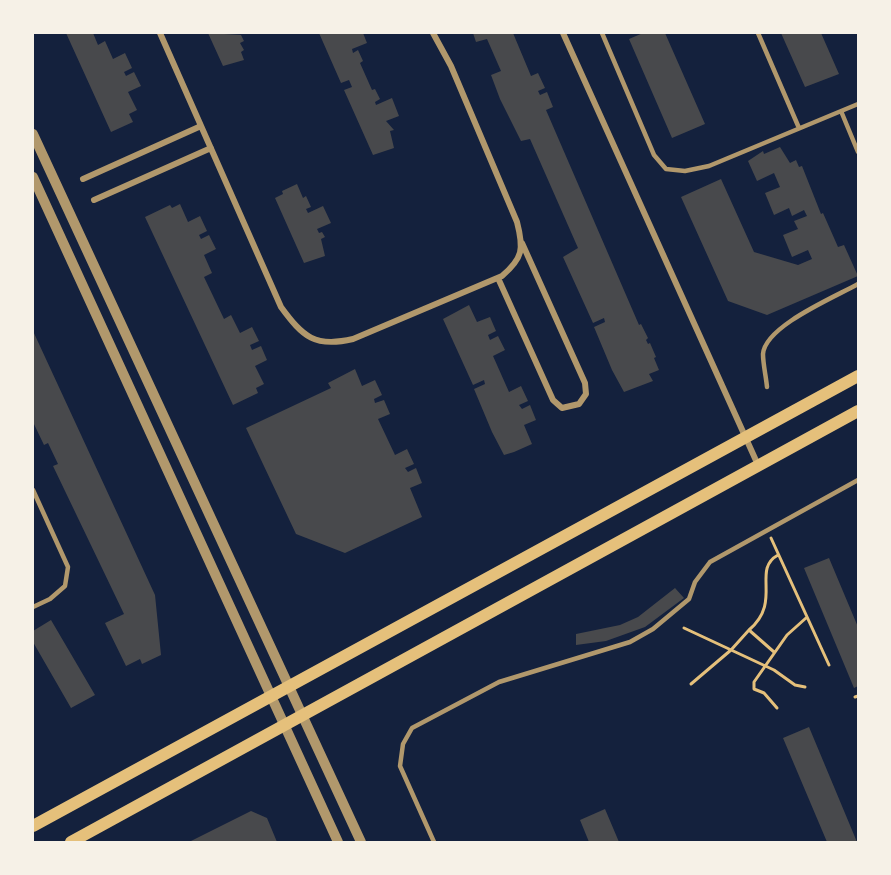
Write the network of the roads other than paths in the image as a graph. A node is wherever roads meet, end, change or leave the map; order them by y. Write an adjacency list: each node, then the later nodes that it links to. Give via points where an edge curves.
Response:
1 (160, 33): 8 (street)
2 (434, 33): 16 (street, via 504,190)
3 (563, 33): 22 (street)
4 (602, 33): 9 (lane, via 654,155 666,169 685,171 709,166)
5 (758, 33): 9 (lane)
6 (858, 104): 7 (lane)
7 (841, 111): 9 (lane); 12 (lane)
8 (201, 126): 11 (street); 14 (street)
9 (799, 128)
10 (33, 134): 27 (street)
11 (211, 148): 15 (street); 17 (street, via 281,307 296,327 313,340 333,344 353,339)
12 (858, 152)
13 (33, 177): 28 (street)
14 (83, 179)
15 (94, 200)
16 (522, 243): 17 (street, via 517,263); 17 (street, via 585,383 586,394 579,404 562,408 553,400)
17 (498, 278)
18 (858, 284): 20 (lane, via 784,325 770,338 763,353)
19 (858, 376): 22 (main road)
20 (767, 387)
21 (858, 411): 23 (main road)
22 (745, 438): 23 (street); 27 (main road)
23 (758, 465): 29 (main road)
24 (858, 480): 35 (lane, via 710,562 695,582 689,599 653,629 630,642 499,682 412,728 403,744 400,766)
25 (33, 490): 26 (lane, via 68,567 65,586)
26 (33, 607)
27 (288, 687): 28 (main road); 29 (street)
28 (270, 697): 30 (street); 31 (main road)
29 (302, 716): 30 (main road); 34 (street)
30 (284, 726): 32 (main road); 33 (street)
31 (33, 826)
32 (71, 842)
33 (338, 842)
34 (361, 842)
35 (434, 842)

